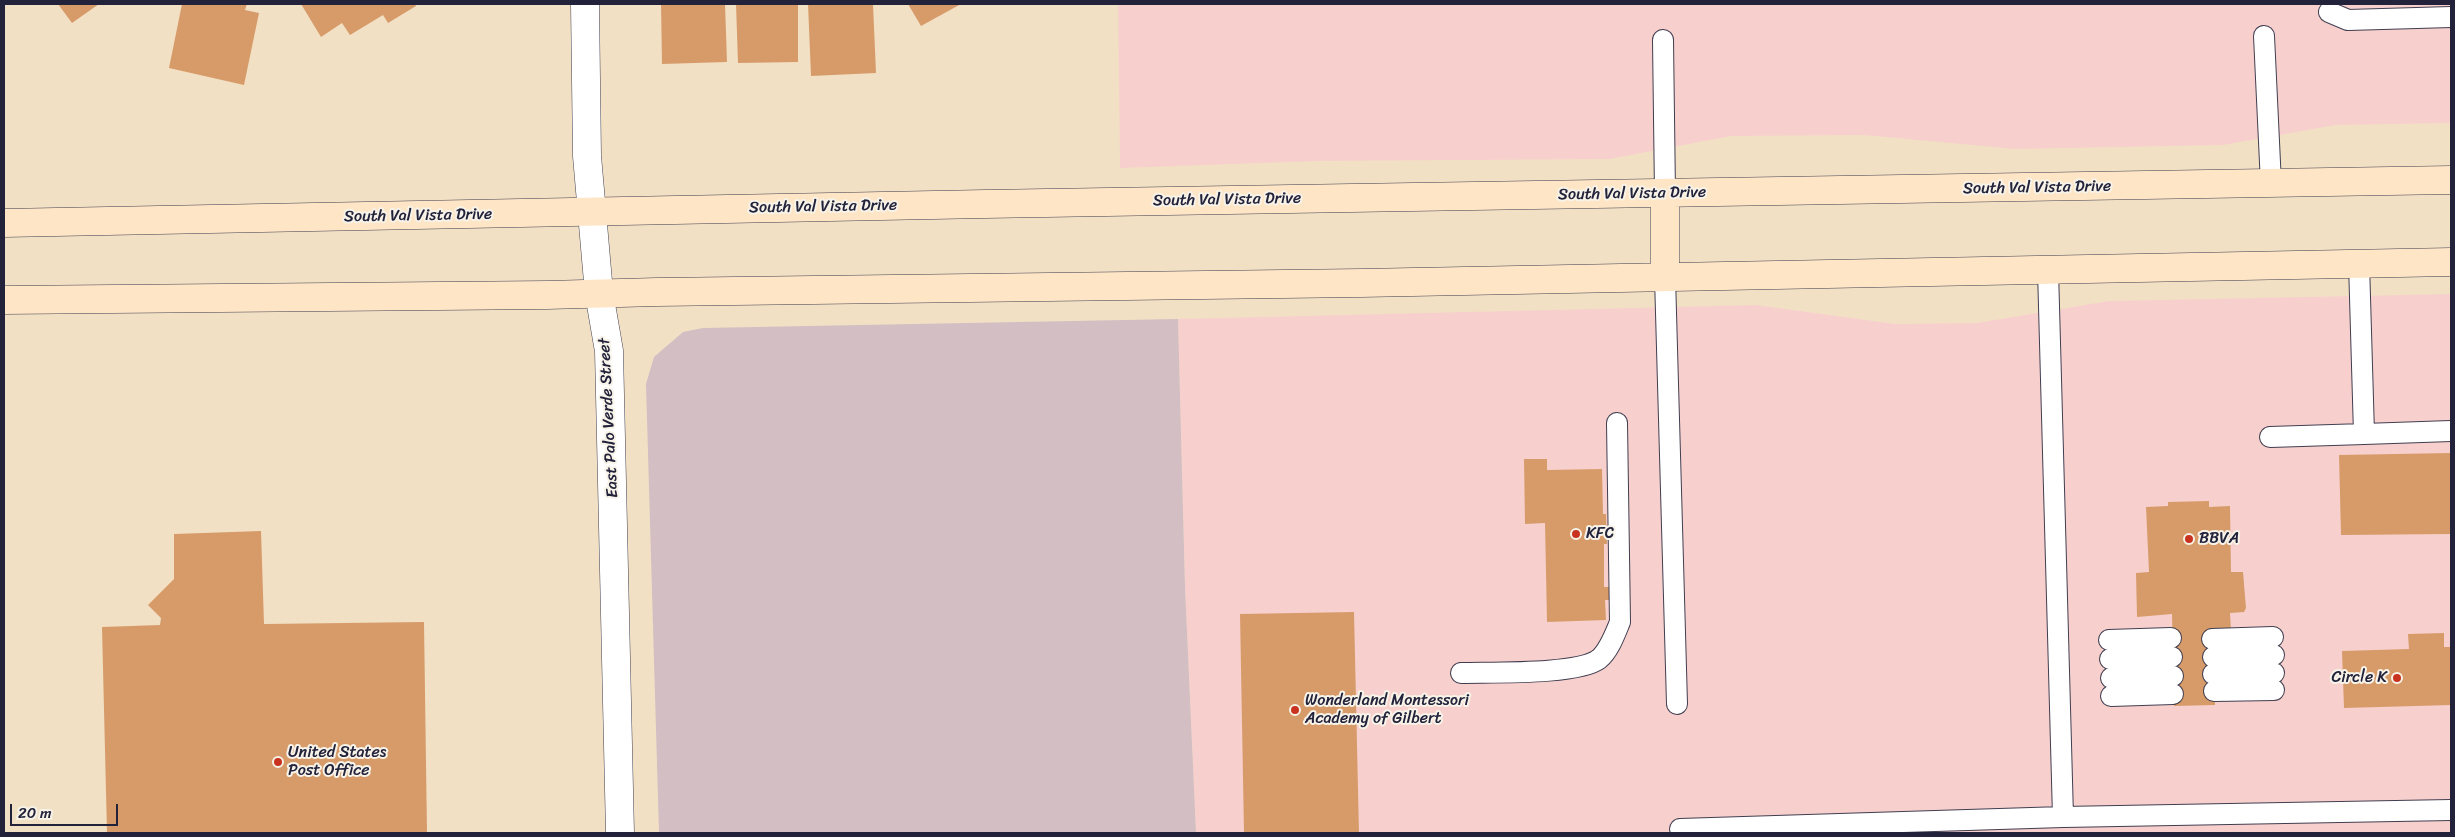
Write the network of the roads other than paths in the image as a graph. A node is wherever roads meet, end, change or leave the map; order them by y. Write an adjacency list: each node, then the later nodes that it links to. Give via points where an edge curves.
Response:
1 (585, 4): 9 (street, East Palo Verde Street, via 587,156)
2 (2338, 8): 3 (lane, via 2348,20)
3 (2451, 17)
4 (2264, 36): 7 (lane)
5 (1663, 40): 8 (lane)
6 (2451, 180): 7 (main road, South Val Vista Drive)
7 (2271, 184): 8 (main road, South Val Vista Drive)
8 (1665, 194): 9 (main road, South Val Vista Drive); 14 (main road)
9 (592, 212): 10 (main road, South Val Vista Drive); 15 (street, East Palo Verde Street)
10 (4, 224)
11 (2451, 262): 12 (main road)
12 (2360, 263): 13 (main road); 19 (lane)
13 (2048, 270): 14 (main road); 26 (lane)
14 (1665, 277): 15 (main road); 24 (lane)
15 (599, 293): 16 (main road); 28 (street, East Palo Verde Street, via 609,351)
16 (4, 300)
17 (1616, 424): 23 (lane, via 1620,622 1600,659 1584,666)
18 (2451, 431): 19 (lane)
19 (2364, 434): 20 (lane)
20 (2270, 437)
21 (2274, 664): 21 (lane, via 2213,665)
22 (2172, 666): 22 (lane, via 2110,668)
23 (1461, 673)
24 (1677, 704)
25 (2451, 810): 26 (lane)
26 (2063, 816): 27 (lane)
27 (1680, 829)
28 (620, 833)

